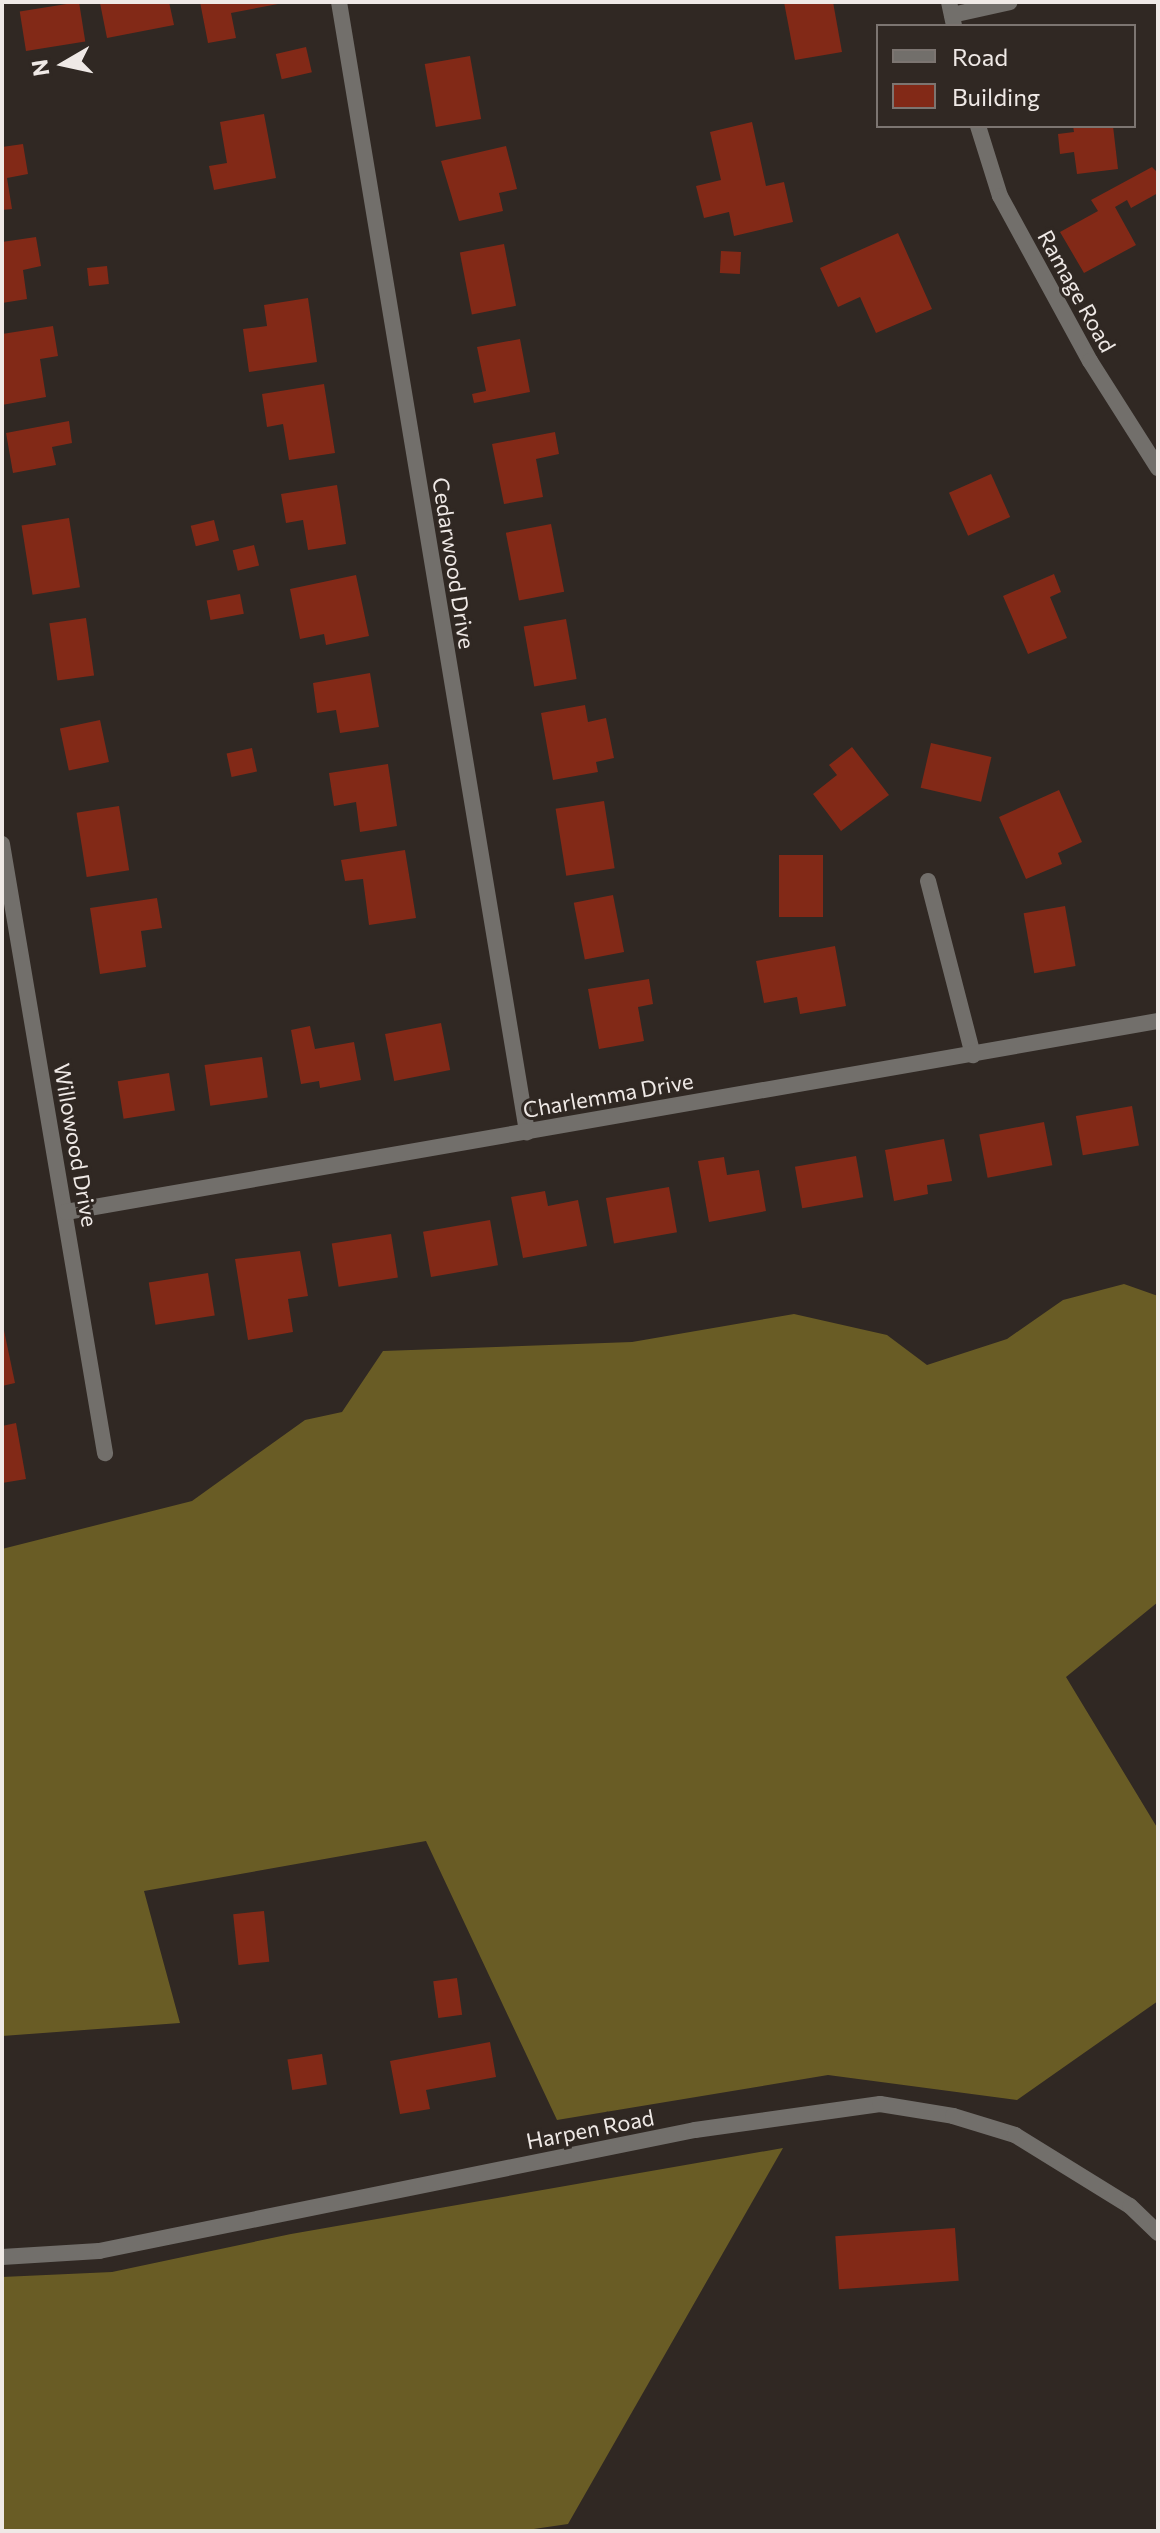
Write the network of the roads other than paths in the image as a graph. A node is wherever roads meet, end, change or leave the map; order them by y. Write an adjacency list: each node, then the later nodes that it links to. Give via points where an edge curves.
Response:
1 (339, 2): 11 (street, Cedarwood Drive)
2 (1010, 2): 3 (street)
3 (952, 14)
4 (979, 128): 5 (street, Ramage Road, via 1000,196 1090,361)
5 (1149, 439): 6 (street, Ramage Road)
6 (1158, 468)
7 (2, 844): 12 (street, Willowood Drive)
8 (928, 881): 10 (street)
9 (1158, 1021): 10 (street, Charlemma Drive)
10 (973, 1055): 11 (street, Charlemma Drive)
11 (527, 1132): 12 (street, Charlemma Drive)
12 (66, 1212): 13 (street, Willowood Drive)
13 (105, 1453)
14 (1158, 2233): 15 (street, Harpen Road, via 1117,2197 1015,2135 953,2116 880,2104 695,2130 99,2251)
15 (2, 2257)

